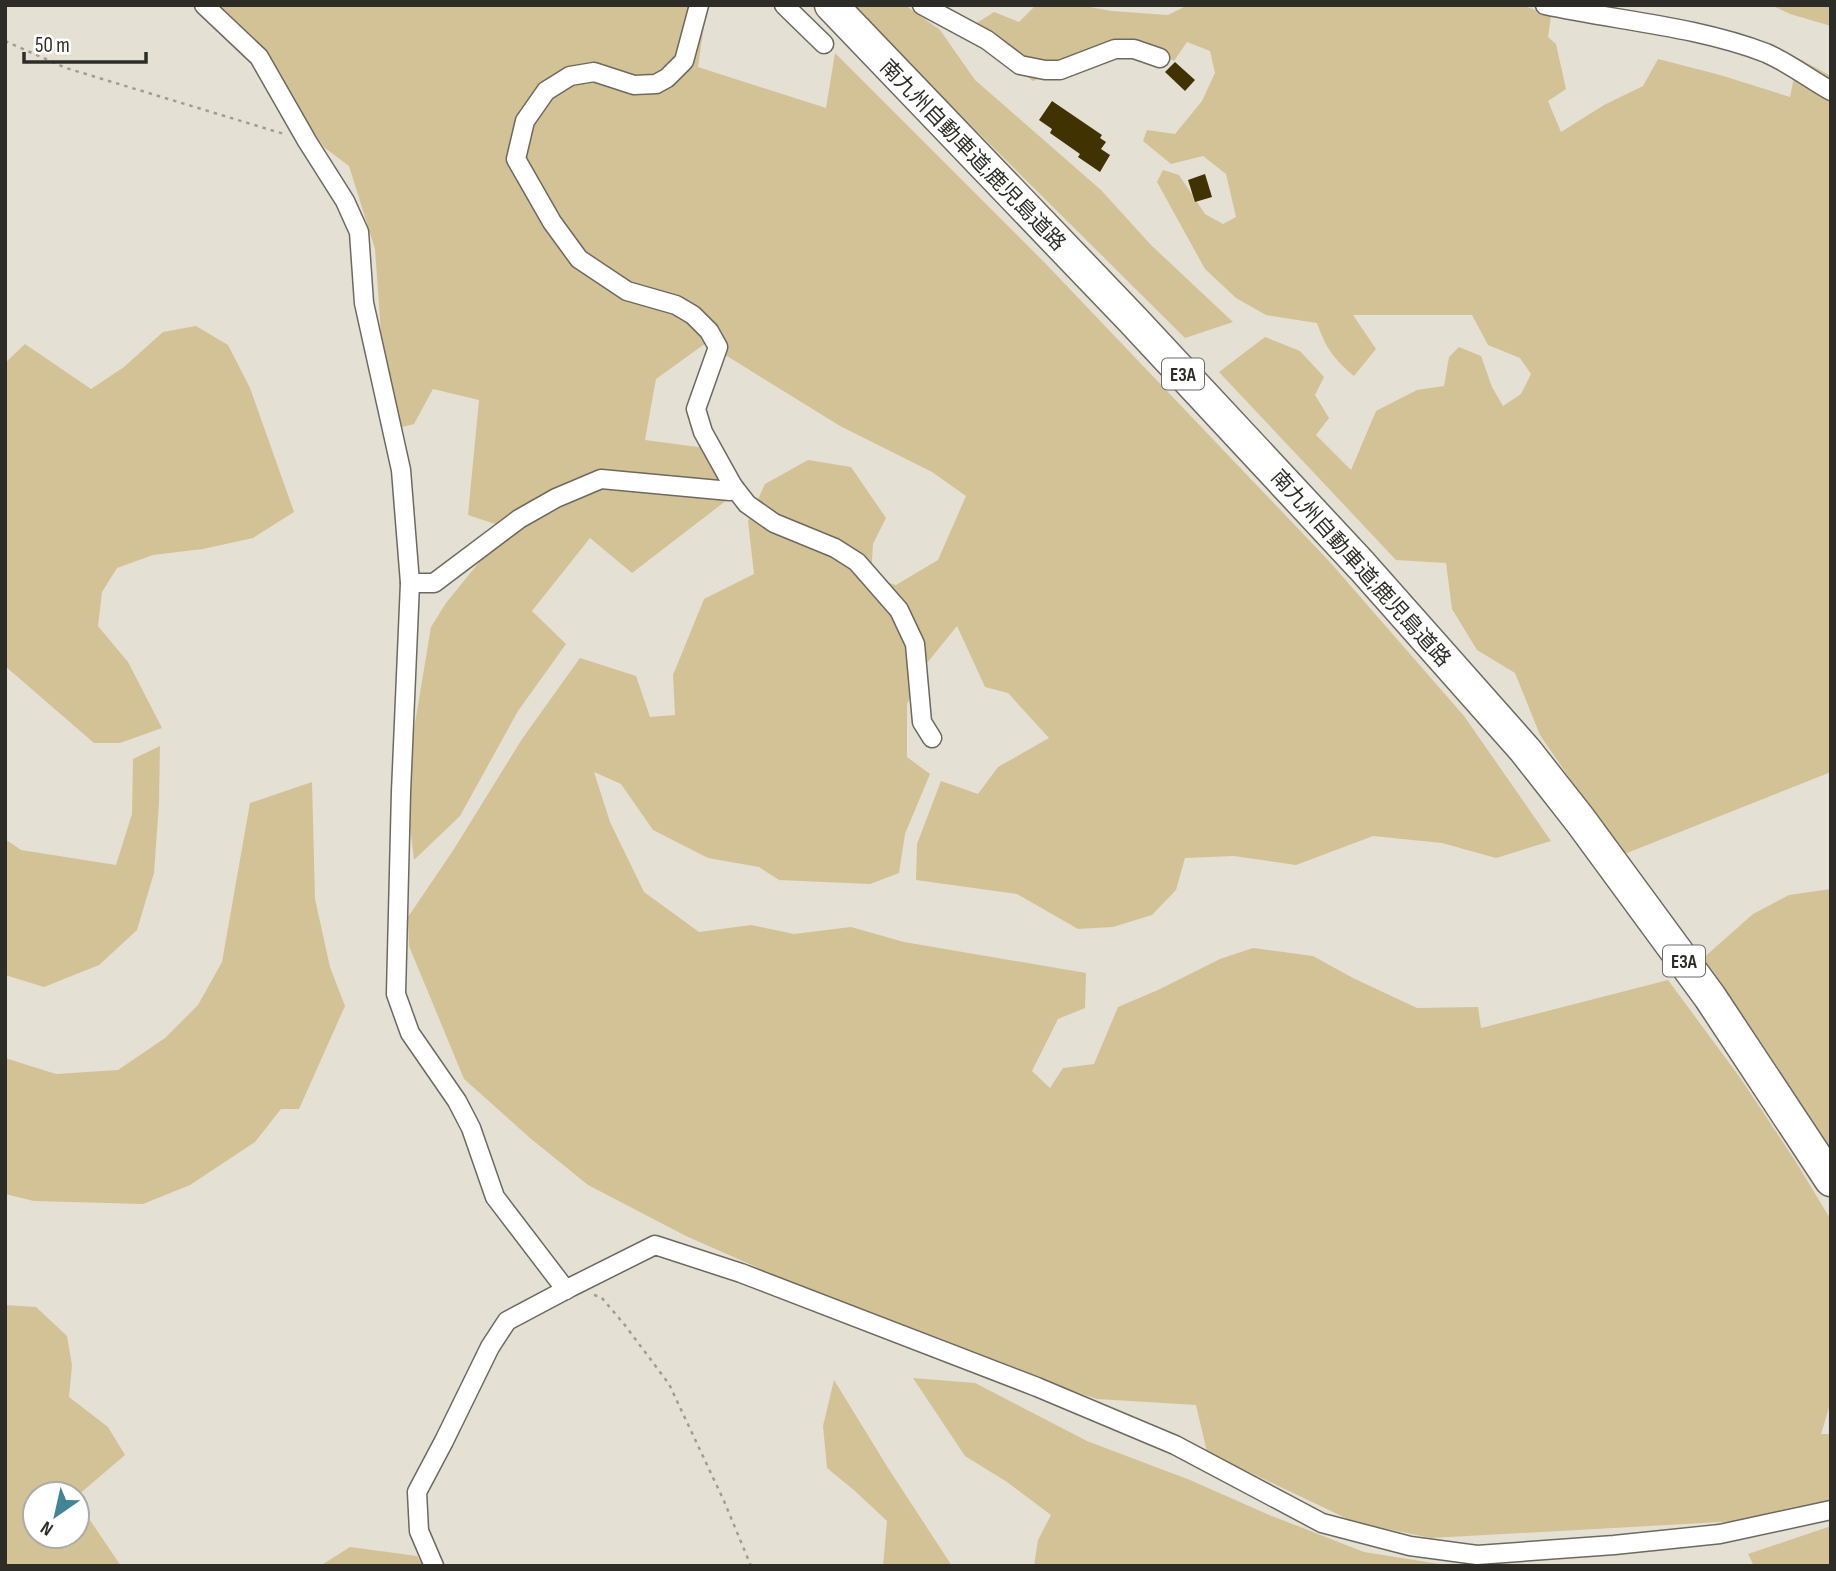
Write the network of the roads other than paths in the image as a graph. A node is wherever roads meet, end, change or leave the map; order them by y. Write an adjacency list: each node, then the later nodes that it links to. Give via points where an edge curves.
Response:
1 (204, 5): 11 (street, via 259,57 359,232 364,303 401,470)
2 (699, 5): 10 (street, via 684,61 667,78 656,84 634,85 594,72 570,76 546,92 525,121 516,159 579,259 627,291 676,305 709,331 718,347 696,409 703,432)
3 (784, 5): 7 (street)
4 (831, 5): 13 (highway, 南九州自動車道;鹿児島道路 / E3A, via 1343,546 1525,750 1710,997)
5 (922, 5): 8 (street, via 987,40 1020,65 1060,70 1115,49 1134,49)
6 (1545, 5): 9 (street, via 1725,40 1769,54)
7 (824, 44)
8 (1160, 58)
9 (1831, 91)
10 (733, 486): 11 (street, via 730,491 601,479 519,519 434,583); 12 (street, via 747,504 774,523 857,562 899,610 915,644 922,722)
11 (410, 583): 14 (street, via 396,994 410,1034 471,1128 495,1197)
12 (932, 738)
13 (1831, 1180)
14 (568, 1288): 15 (street, via 655,1245 1037,1387 1175,1445 1322,1523 1410,1546 1477,1555 1614,1545 1720,1534); 16 (street, via 507,1321 417,1492 419,1531)
15 (1831, 1510)
16 (434, 1566)

